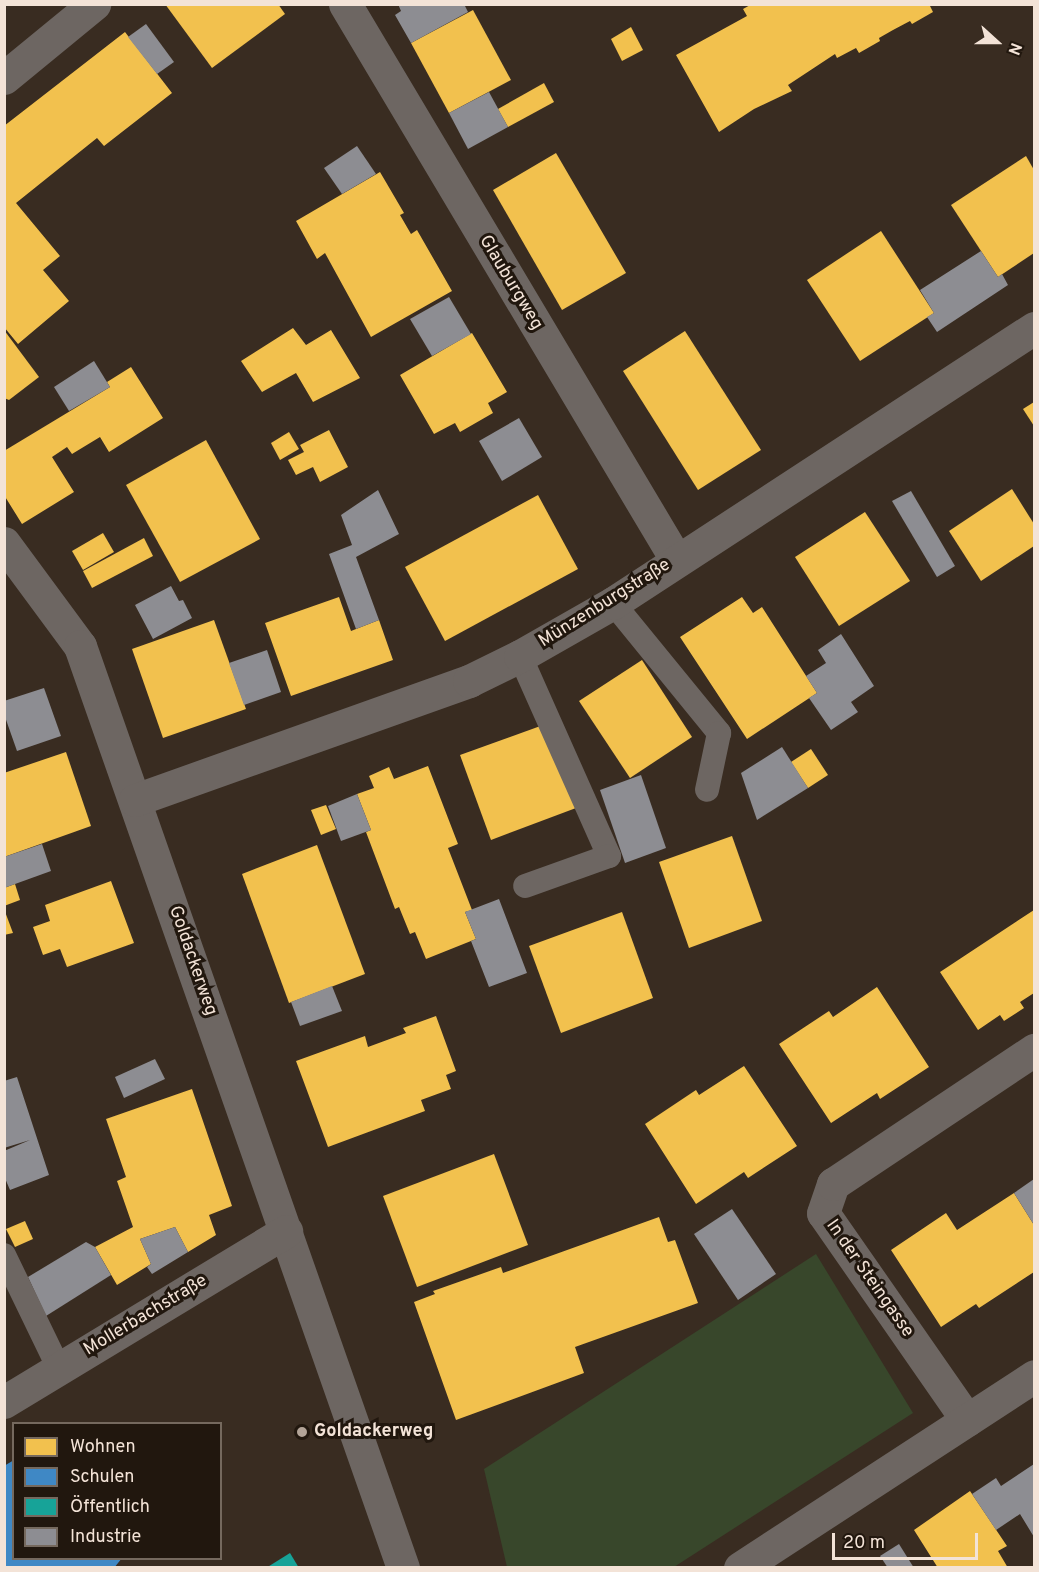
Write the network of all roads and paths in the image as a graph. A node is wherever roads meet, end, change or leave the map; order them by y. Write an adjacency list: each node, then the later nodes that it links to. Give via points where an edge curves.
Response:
1 (94, 4): 3 (street)
2 (345, 4): 6 (street, Glauburgweg)
3 (4, 78)
4 (1035, 328): 6 (street, Münzenburgstraße)
5 (4, 543): 10 (street, Goldackerweg, via 80,646)
6 (677, 561): 7 (street, Münzenburgstraße)
7 (613, 603): 8 (street, Münzenburgstraße); 9 (lane, via 719,733)
8 (520, 656): 10 (street, Münzenburgstraße, via 469,681); 11 (lane, via 609,856)
9 (707, 790)
10 (135, 800): 13 (street, Goldackerweg)
11 (525, 886)
12 (1035, 1050): 18 (street, In der Steingasse, via 833,1184 823,1213)
13 (286, 1231): 15 (street, Mollerbachstraße); 19 (street, Goldackerweg)
14 (4, 1255): 15 (lane)
15 (59, 1369): 17 (street, Mollerbachstraße)
16 (1035, 1376): 18 (street)
17 (4, 1402)
18 (967, 1420): 20 (street)
19 (403, 1568)
20 (740, 1568)

